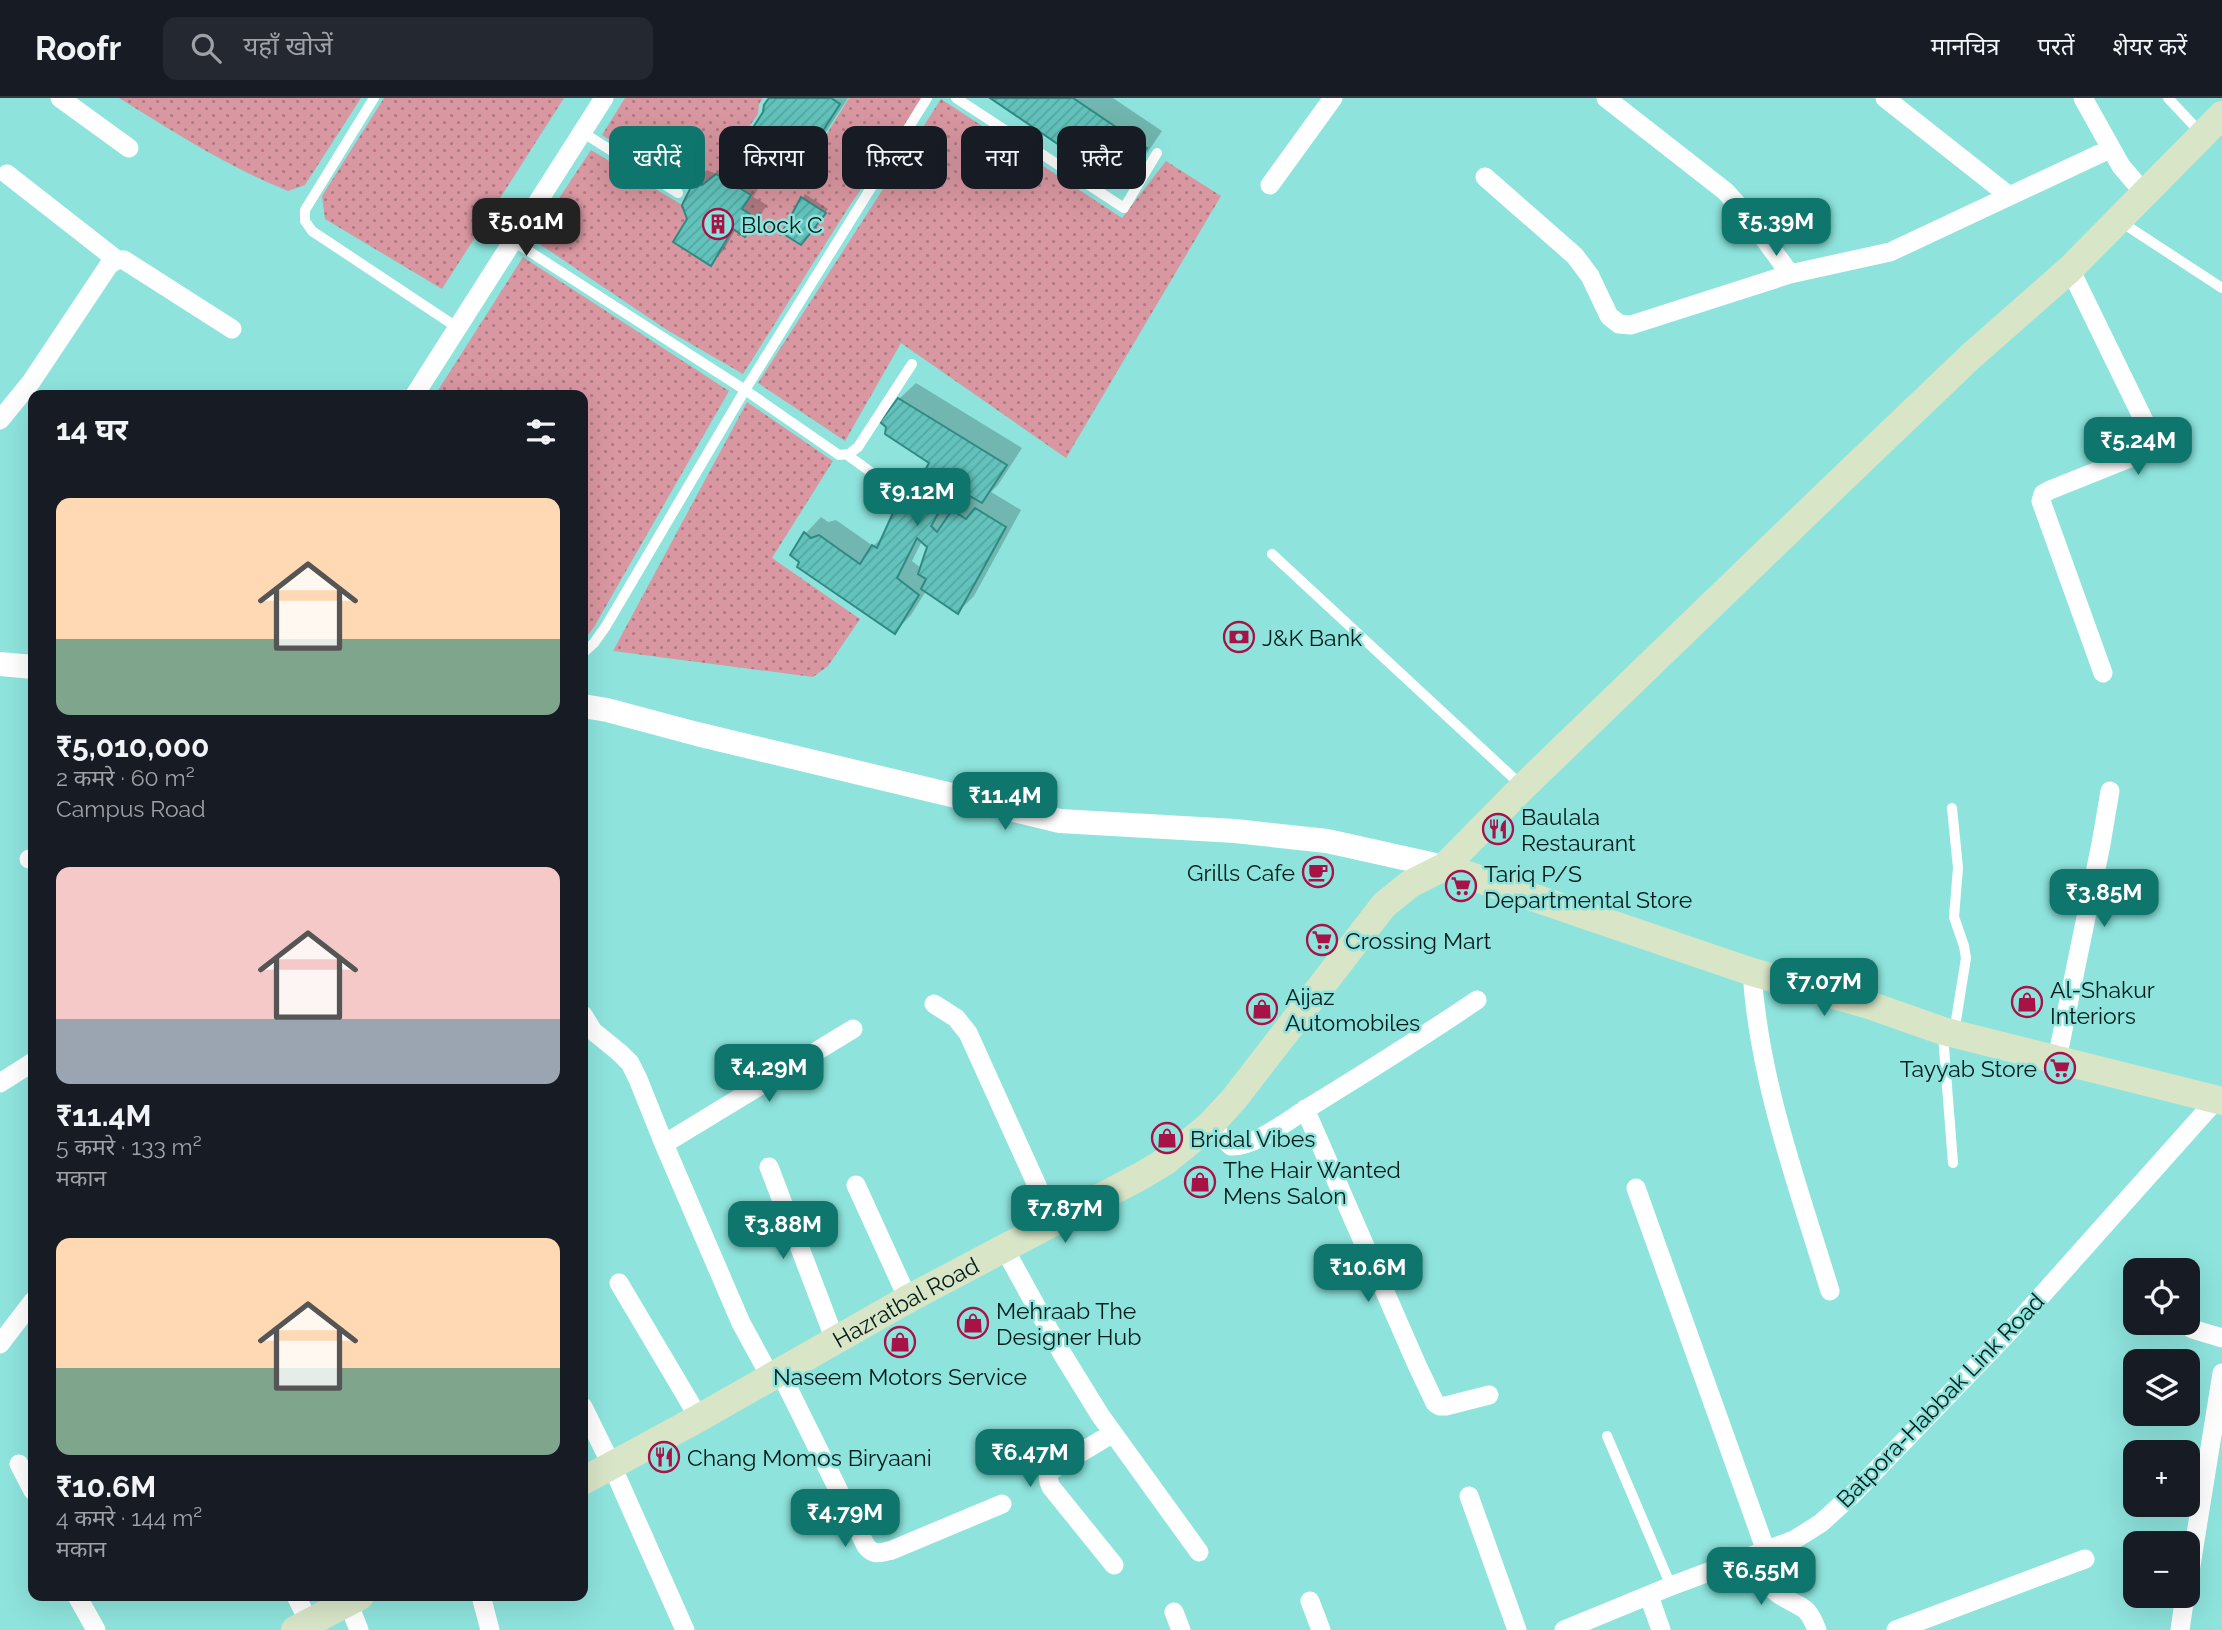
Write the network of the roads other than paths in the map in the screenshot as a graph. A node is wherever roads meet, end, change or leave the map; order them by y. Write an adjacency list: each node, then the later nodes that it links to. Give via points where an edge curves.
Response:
1 (60, 98): 13 (street)
2 (374, 98): 28 (lane, via 304,211 305,222)
3 (604, 98): 12 (street)
4 (927, 98): 32 (lane)
5 (956, 98): 15 (lane, via 1124,208)
6 (1334, 98): 18 (street)
7 (1606, 98): 26 (street, via 1725,191)
8 (1885, 98): 21 (street)
9 (2083, 98): 14 (street)
10 (2168, 98): 11 (lane)
11 (2217, 120): 20 (main road, Hazratbal Road)
12 (582, 132): 19 (lane); 23 (street)
13 (129, 148)
14 (2109, 149): 20 (street); 21 (street)
15 (1157, 153)
16 (7, 174): 24 (street)
17 (1485, 177): 26 (street, via 1575,256 1609,316 1619,324 1632,325)
18 (1270, 185)
19 (678, 193)
20 (2144, 193): 22 (main road, Hazratbal Road)
21 (2008, 195): 26 (street, via 1890,252)
22 (2118, 220): 25 (main road, Hazratbal Road); 27 (lane)
23 (513, 241): 28 (street); 32 (lane)
24 (117, 260): 29 (street, via 124,260); 33 (street, via 109,265)
25 (2070, 269): 40 (street, via 2150,441 2146,450 2050,490 2041,501); 42 (main road, Hazratbal Road, via 1970,356)
26 (1790, 274)
27 (2222, 288)
28 (458, 328): 31 (street)
29 (232, 329)
30 (912, 364): 34 (lane, via 859,447)
31 (418, 390)
32 (745, 390): 34 (lane, via 839,455); 37 (lane, via 606,626)
33 (0, 420)
34 (846, 454): 35 (lane)
35 (897, 491)
36 (1272, 554): 42 (lane)
37 (588, 648)
38 (0, 664): 39 (street)
39 (28, 667)
40 (2103, 673)
41 (588, 707): 45 (street, via 1060,821 1327,841)
42 (1523, 787): 45 (main road, Hazratbal Road)
43 (2110, 791): 52 (street)
44 (1952, 808): 51 (lane, via 1958,868 1954,917 1966,958)
45 (1444, 867): 46 (main road); 57 (main road, Hazratbal Road, via 1410,884 1384,905)
46 (1752, 972): 51 (main road); 66 (street, via 1770,1094)
47 (1477, 1000): 56 (street)
48 (934, 1004): 63 (street, via 956,1018 968,1033)
49 (588, 1023): 58 (street, via 630,1063)
50 (853, 1029): 58 (street)
51 (1948, 1032): 52 (main road); 59 (lane)
52 (2057, 1059): 55 (main road)
53 (28, 1065): 54 (street)
54 (0, 1083)
55 (2219, 1101): 88 (street, Batpora-Habbak Link Road, via 2009,1332 1855,1492 1821,1523 1794,1540)
56 (1306, 1110): 57 (street, via 1240,1146 1231,1146); 75 (street, via 1435,1403 1446,1406)
57 (1210, 1125): 63 (main road, Hazratbal Road, via 1166,1161)
58 (664, 1144): 74 (street, via 741,1323)
59 (1954, 1163)
60 (769, 1167): 71 (street)
61 (856, 1185): 67 (street)
62 (1636, 1188): 88 (street)
63 (1054, 1223): 64 (main road, Hazratbal Road)
64 (1004, 1248): 67 (main road, Hazratbal Road); 78 (street)
65 (619, 1283): 77 (street)
66 (1830, 1292)
67 (908, 1299): 71 (main road, Hazratbal Road)
68 (28, 1308): 72 (street)
69 (2200, 1331): 70 (street)
70 (2222, 1338)
71 (835, 1340): 74 (main road, Hazratbal Road)
72 (0, 1344)
73 (2222, 1373): 86 (street)
74 (775, 1375): 77 (main road, Hazratbal Road); 85 (street, via 872,1553 892,1550)
75 (1489, 1395)
76 (588, 1417): 81 (street)
77 (699, 1418): 81 (main road, Hazratbal Road)
78 (1113, 1433): 87 (street); 90 (street, via 1049,1472 1047,1478)
79 (1608, 1436): 91 (lane)
80 (19, 1464): 83 (street)
81 (612, 1466): 82 (main road, Hazratbal Road); 104 (street)
82 (588, 1478)
83 (28, 1481)
84 (1469, 1496): 106 (street)
85 (1002, 1504)
86 (2197, 1531)
87 (1199, 1552)
88 (1759, 1553): 91 (street, Batpora-Habbak Link Road); 109 (street, via 1770,1587 1810,1612)
89 (2085, 1559): 110 (street)
90 (1114, 1565)
91 (1671, 1587): 92 (street, Batpora-Habbak Link Road)
92 (1649, 1596): 107 (street, Batpora-Habbak Link Road); 108 (street)
93 (80, 1601): 101 (street)
94 (297, 1601): 100 (street)
95 (350, 1601): 100 (main road)
96 (354, 1601): 102 (street)
97 (482, 1601): 103 (street)
98 (1310, 1601): 105 (street)
99 (2183, 1608): 111 (street)
100 (302, 1626)
101 (96, 1630)
102 (359, 1630)
103 (490, 1630)
104 (685, 1630)
105 (1321, 1630)
106 (1517, 1630)
107 (1564, 1630)
108 (1661, 1630)
109 (1817, 1630)
110 (1896, 1630)
111 (2180, 1630)

